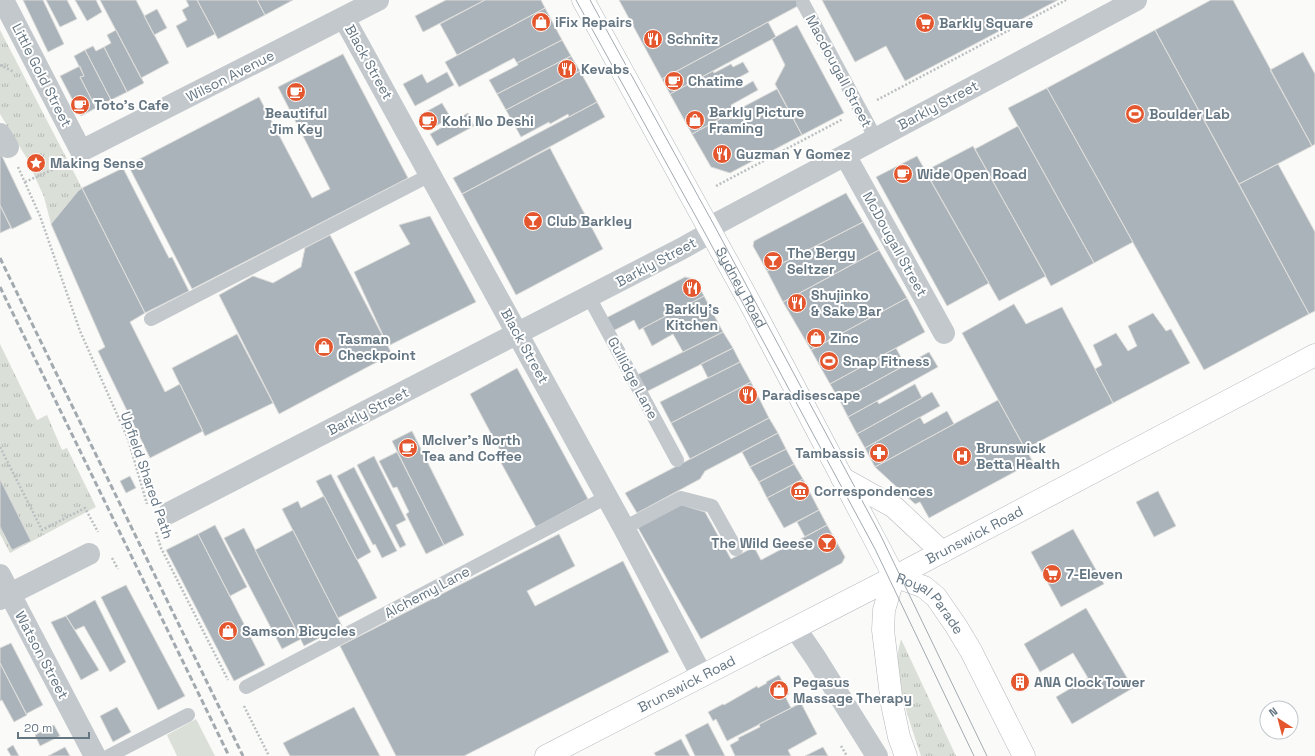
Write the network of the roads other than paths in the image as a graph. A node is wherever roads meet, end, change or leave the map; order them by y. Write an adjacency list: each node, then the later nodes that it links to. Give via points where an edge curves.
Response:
1 (3, 0): 8 (street, Little Gold Street)
2 (378, 0): 6 (street, Wilson Avenue)
3 (583, 0): 11 (main road, Sydney Road)
4 (1136, 0): 7 (street, Barkly Street)
5 (803, 3): 7 (lane, Macdougall Street)
6 (344, 18): 8 (street, Wilson Avenue); 10 (street, Black Street)
7 (876, 138): 9 (street, Barkly Street)
8 (81, 151)
9 (845, 155): 11 (street, Barkly Street, via 714,225); 15 (street, McDougall Street)
10 (430, 175): 13 (lane); 14 (street, Black Street)
11 (710, 230): 12 (street, Barkly Street, via 706,235); 18 (main road, Sydney Road)
12 (589, 297): 14 (street, Barkly Street); 17 (lane, Gullidge Lane)
13 (151, 320)
14 (518, 333): 19 (street, Black Street); 20 (street, Barkly Street)
15 (944, 333)
16 (1315, 355): 24 (main road, Brunswick Road)
17 (677, 460)
18 (842, 478): 24 (main road, via 894,507); 25 (main road, Sydney Road)
19 (607, 497): 21 (street, Black Street); 29 (lane, Alchemy Lane)
20 (158, 517)
21 (624, 528): 23 (lane, via 681,498 712,506); 28 (street, Black Street)
22 (94, 544): 26 (street)
23 (736, 549)
24 (942, 552): 25 (main road, Brunswick Road)
25 (894, 576): 27 (main road, Brunswick Road); 35 (main road, Royal Parade, via 884,610 883,630 892,704 899,738); 36 (main road, Royal Parade, via 924,587 936,596 971,651)
26 (3, 589): 31 (street, Watson Street)
27 (795, 628): 28 (main road, Brunswick Road); 34 (street, via 816,657)
28 (702, 676): 33 (main road, Brunswick Road)
29 (246, 686)
30 (188, 715): 32 (lane)
31 (95, 756)
32 (109, 756)
33 (546, 756)
34 (877, 756)
35 (906, 756)
36 (1024, 756)

